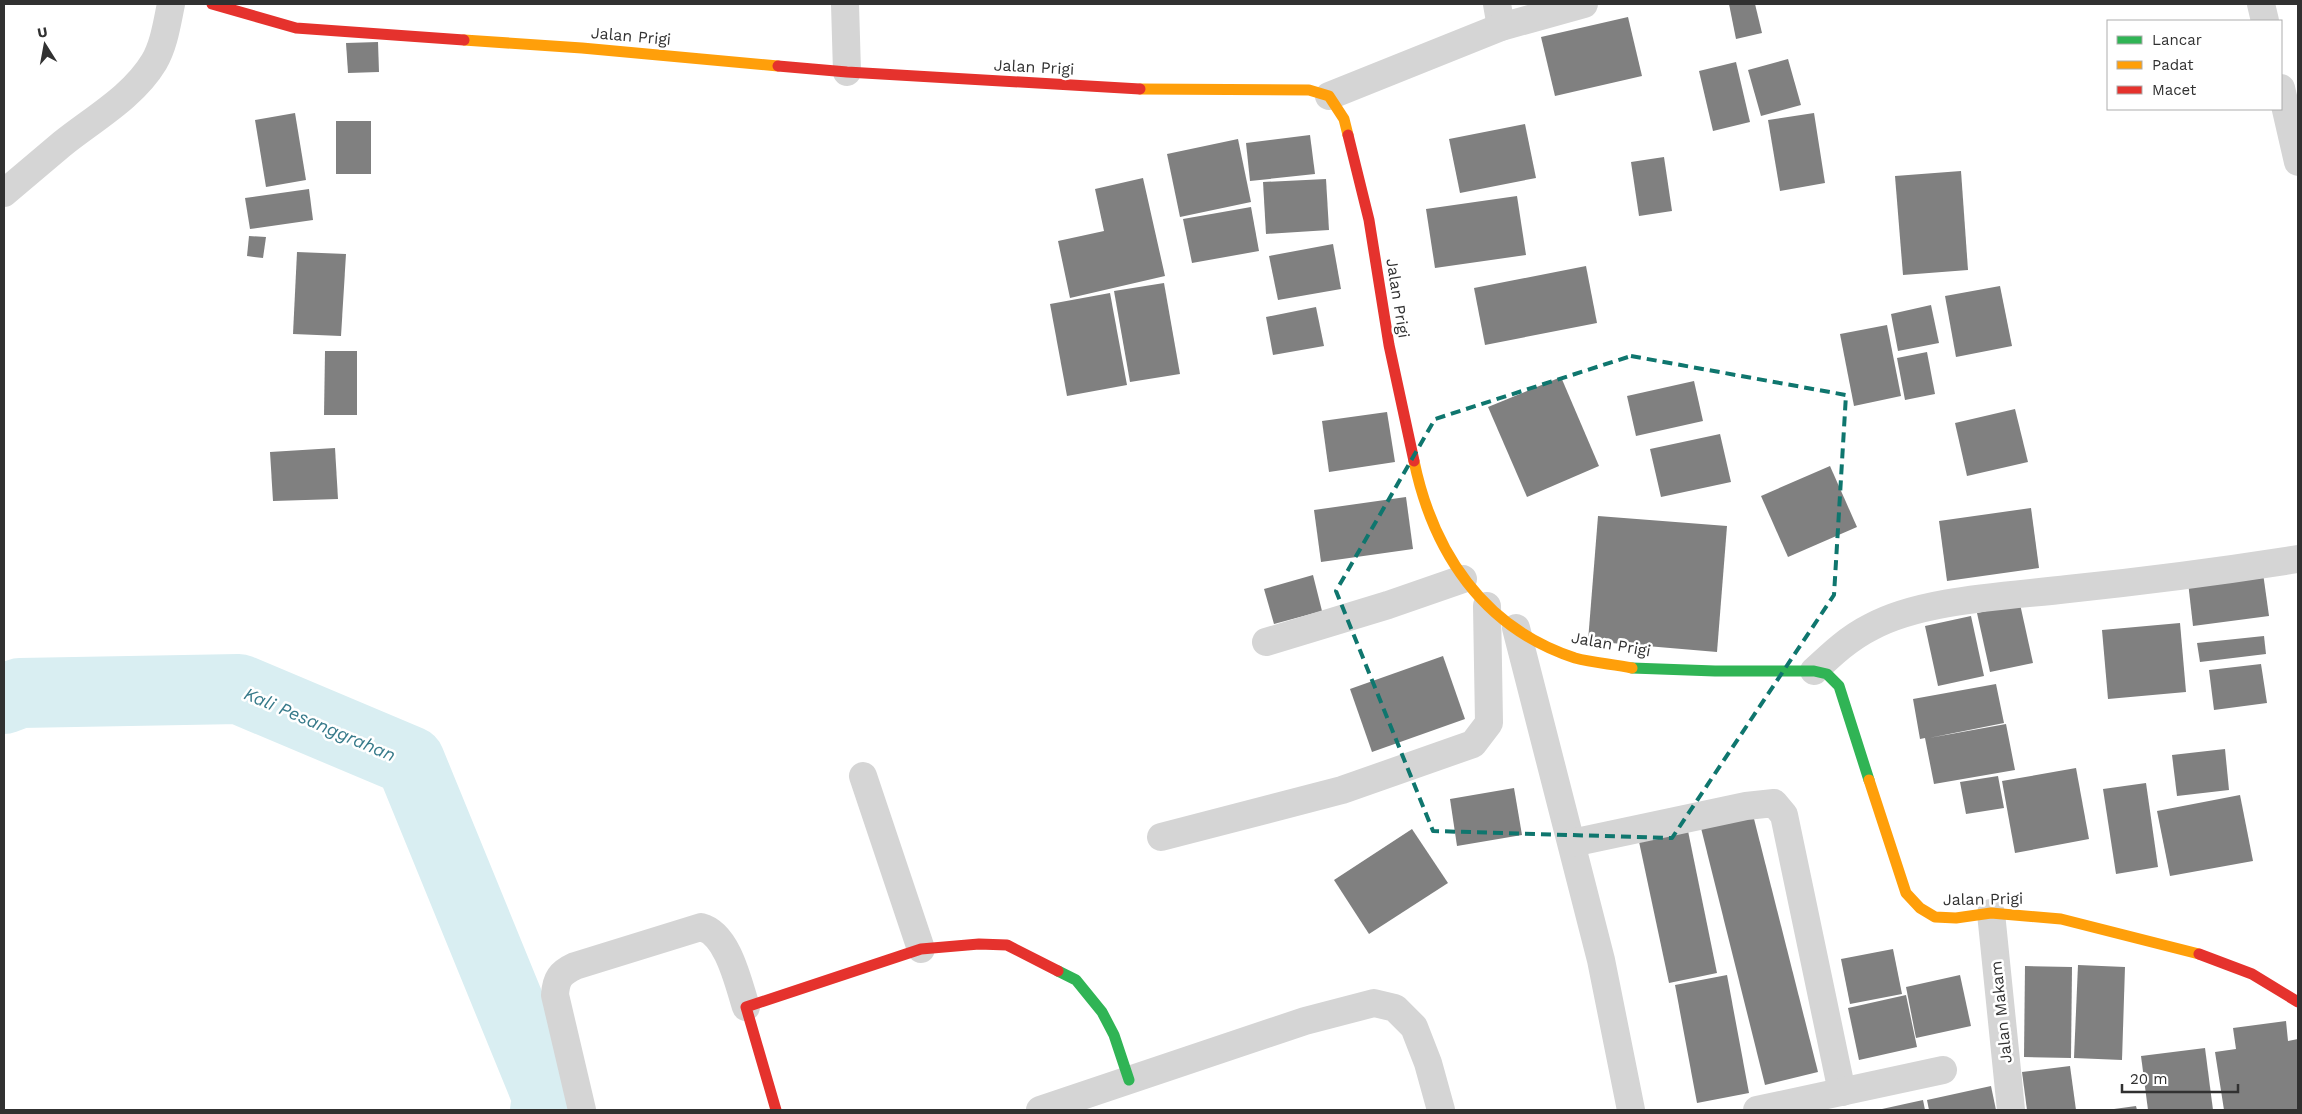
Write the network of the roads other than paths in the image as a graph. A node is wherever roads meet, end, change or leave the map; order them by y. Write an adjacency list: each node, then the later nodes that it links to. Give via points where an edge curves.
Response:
1 (171, 4): 12 (street, via 158,53 145,75 106,112)
2 (212, 4): 8 (street, Jalan Prigi, via 296,28 319,31 582,48)
3 (845, 4): 8 (street)
4 (1584, 4): 6 (street)
5 (2261, 4): 7 (street)
6 (1499, 15): 10 (street)
7 (2265, 20)
8 (847, 72): 10 (street, Jalan Prigi, via 1131,89 1309,90)
9 (2282, 92): 11 (street)
10 (1329, 96): 14 (street, Jalan Prigi, via 1344,119 1369,220 1389,345 1415,467 1433,527)
11 (2298, 162)
12 (4, 193)
13 (2298, 559): 18 (street, via 1962,601 1906,613 1872,626 1843,644)
14 (1463, 579): 15 (street, Jalan Prigi); 17 (street)
15 (1487, 606): 16 (street, Jalan Prigi); 20 (street, via 1489,722 1473,744 1342,790)
16 (1516, 628): 18 (street, Jalan Prigi, via 1537,642 1576,658 1634,668); 21 (street)
17 (1266, 642)
18 (1814, 670): 22 (street, Jalan Prigi, via 1827,674 1839,686 1906,893 1920,908 1935,916 1956,918)
19 (863, 776): 23 (street)
20 (1161, 837)
21 (1572, 843): 28 (street, via 1746,806 1774,804 1784,815); 33 (street, via 1601,960)
22 (1991, 913): 24 (street, Jalan Prigi, via 2061,919 2186,949 2252,974); 35 (street, Jalan Makam)
23 (921, 949): 25 (street); 27 (street, via 1007,945 1076,980 1102,1012 1114,1035)
24 (2298, 1002)
25 (746, 1006): 29 (street, via 730,958 717,935 701,927 575,966 562,973 556,984 555,996); 30 (street)
26 (1943, 1070): 28 (street)
27 (1129, 1080): 31 (street); 32 (street, via 1305,1021 1374,1003 1395,1008 1414,1027)
28 (1842, 1092): 34 (street)
29 (582, 1110)
30 (776, 1110)
31 (1040, 1110)
32 (1441, 1110)
33 (1630, 1110)
34 (1757, 1110)
35 (2011, 1110)

